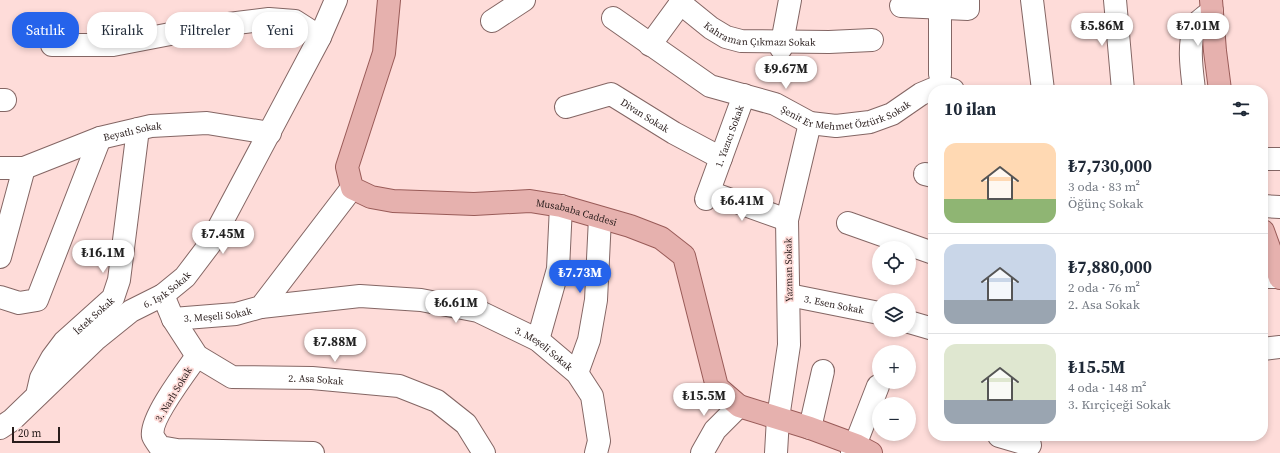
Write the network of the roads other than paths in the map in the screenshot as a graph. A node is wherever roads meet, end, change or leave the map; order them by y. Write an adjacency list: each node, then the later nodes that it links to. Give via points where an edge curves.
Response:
1 (336, 0): 14 (street, 6. Işık Sokak)
2 (389, 0): 36 (main road, via 384,53 346,167)
3 (524, 0): 13 (street)
4 (790, 0): 16 (street)
5 (968, 0): 11 (street, via 968,9)
6 (1032, 0): 20 (street)
7 (1115, 0): 21 (street)
8 (682, 2): 16 (street, Kahraman Çıkmazı Sokak, via 711,28 726,37 741,41); 18 (street)
9 (1211, 5): 22 (street, via 1194,29 1191,53); 23 (main road)
10 (901, 6): 11 (street)
11 (940, 8): 19 (street)
12 (613, 18): 18 (street, Şenit Er Mehmet Öztürk Sokak)
13 (492, 21)
14 (320, 37): 17 (street, via 296,21 269,19 212,26 113,45); 29 (street, 6. Işık Sokak)
15 (872, 40): 16 (street, Kahraman Çıkmazı Sokak)
16 (781, 44)
17 (79, 45)
18 (650, 45): 25 (street, Şenit Er Mehmet Öztürk Sokak, via 710,86)
19 (947, 82)
20 (1042, 85)
21 (1123, 85)
22 (1194, 85)
23 (1219, 85)
24 (928, 91): 27 (street, Şenit Er Mehmet Öztürk Sokak, via 892,114 870,122 836,126)
25 (744, 95): 27 (street, Şenit Er Mehmet Öztürk Sokak, via 775,104); 31 (street, 1. Yazıcı Sokak)
26 (566, 107): 31 (street, Divan Sokak, via 612,94 674,133)
27 (810, 124): 41 (street, Yazman Sokak)
28 (138, 129): 29 (street, Beyatlı Sokak, via 207,123); 30 (street, Beyatlı Sokak); 62 (street, İstek Sokak, via 119,280 113,298 64,342 41,378)
29 (270, 132): 47 (street, 6. Işık Sokak, via 210,244 185,277)
30 (100, 138): 35 (street, Beyatlı Sokak); 49 (street, via 37,300 19,303)
31 (721, 158): 41 (street, 1. Yazıcı Sokak, via 707,196)
32 (1268, 159): 33 (street)
33 (1280, 159)
34 (0, 168): 35 (street, Beyatlı Sokak)
35 (24, 168): 45 (street)
36 (352, 188): 37 (main road, Musababa Caddesi, via 371,197 394,201 474,204 530,201); 50 (street, 3. Meşeli Sokak)
37 (562, 206): 40 (main road, Musababa Caddesi); 55 (street, via 558,268)
38 (1268, 206): 39 (street)
39 (1280, 207)
40 (600, 218): 60 (street, via 596,300 589,340); 63 (main road, Musababa Caddesi, via 661,238 684,256 717,388)
41 (788, 220): 48 (street, Yazman Sokak)
42 (848, 223): 44 (street)
43 (1268, 247): 46 (main road)
44 (928, 251)
45 (0, 257)
46 (1275, 270)
47 (163, 295): 52 (street, 2. Asa Sokak); 62 (street, 6. Işık Sokak, via 125,316 95,340)
48 (789, 295): 51 (street, 3. Esen Sokak); 64 (street, Yazman Sokak, via 790,345)
49 (0, 297)
50 (261, 307): 52 (street, 3. Meşeli Sokak, via 236,314); 55 (street, 3. Meşeli Sokak, via 360,296 421,300 478,311)
51 (872, 311)
52 (173, 318): 58 (street, 2. Asa Sokak)
53 (916, 324): 54 (street)
54 (928, 328)
55 (538, 340): 60 (street, 3. Meşeli Sokak)
56 (1280, 347): 57 (street)
57 (1268, 348)
58 (197, 356): 70 (street, 3. Narlı Sokak, via 166,401 155,423 153,436 160,446 177,450); 71 (street, 2. Asa Sokak, via 232,377 312,378 399,386 437,401 466,424)
59 (823, 371): 66 (street)
60 (577, 373): 72 (street, 3. Meşeli Sokak, via 592,396 599,441)
61 (877, 389): 69 (street)
62 (37, 396): 65 (street, 6. Işık Sokak)
63 (739, 406): 64 (main road, Musababa Caddesi); 73 (street, via 715,430)
64 (778, 418): 66 (main road, Musababa Caddesi); 74 (street, Yazman Sokak)
65 (0, 428)
66 (810, 428): 69 (main road, Musababa Caddesi)
67 (1016, 441): 68 (street)
68 (1030, 445)
69 (860, 450)
70 (311, 453)
71 (484, 453)
72 (596, 453)
73 (702, 453)
74 (776, 453)

